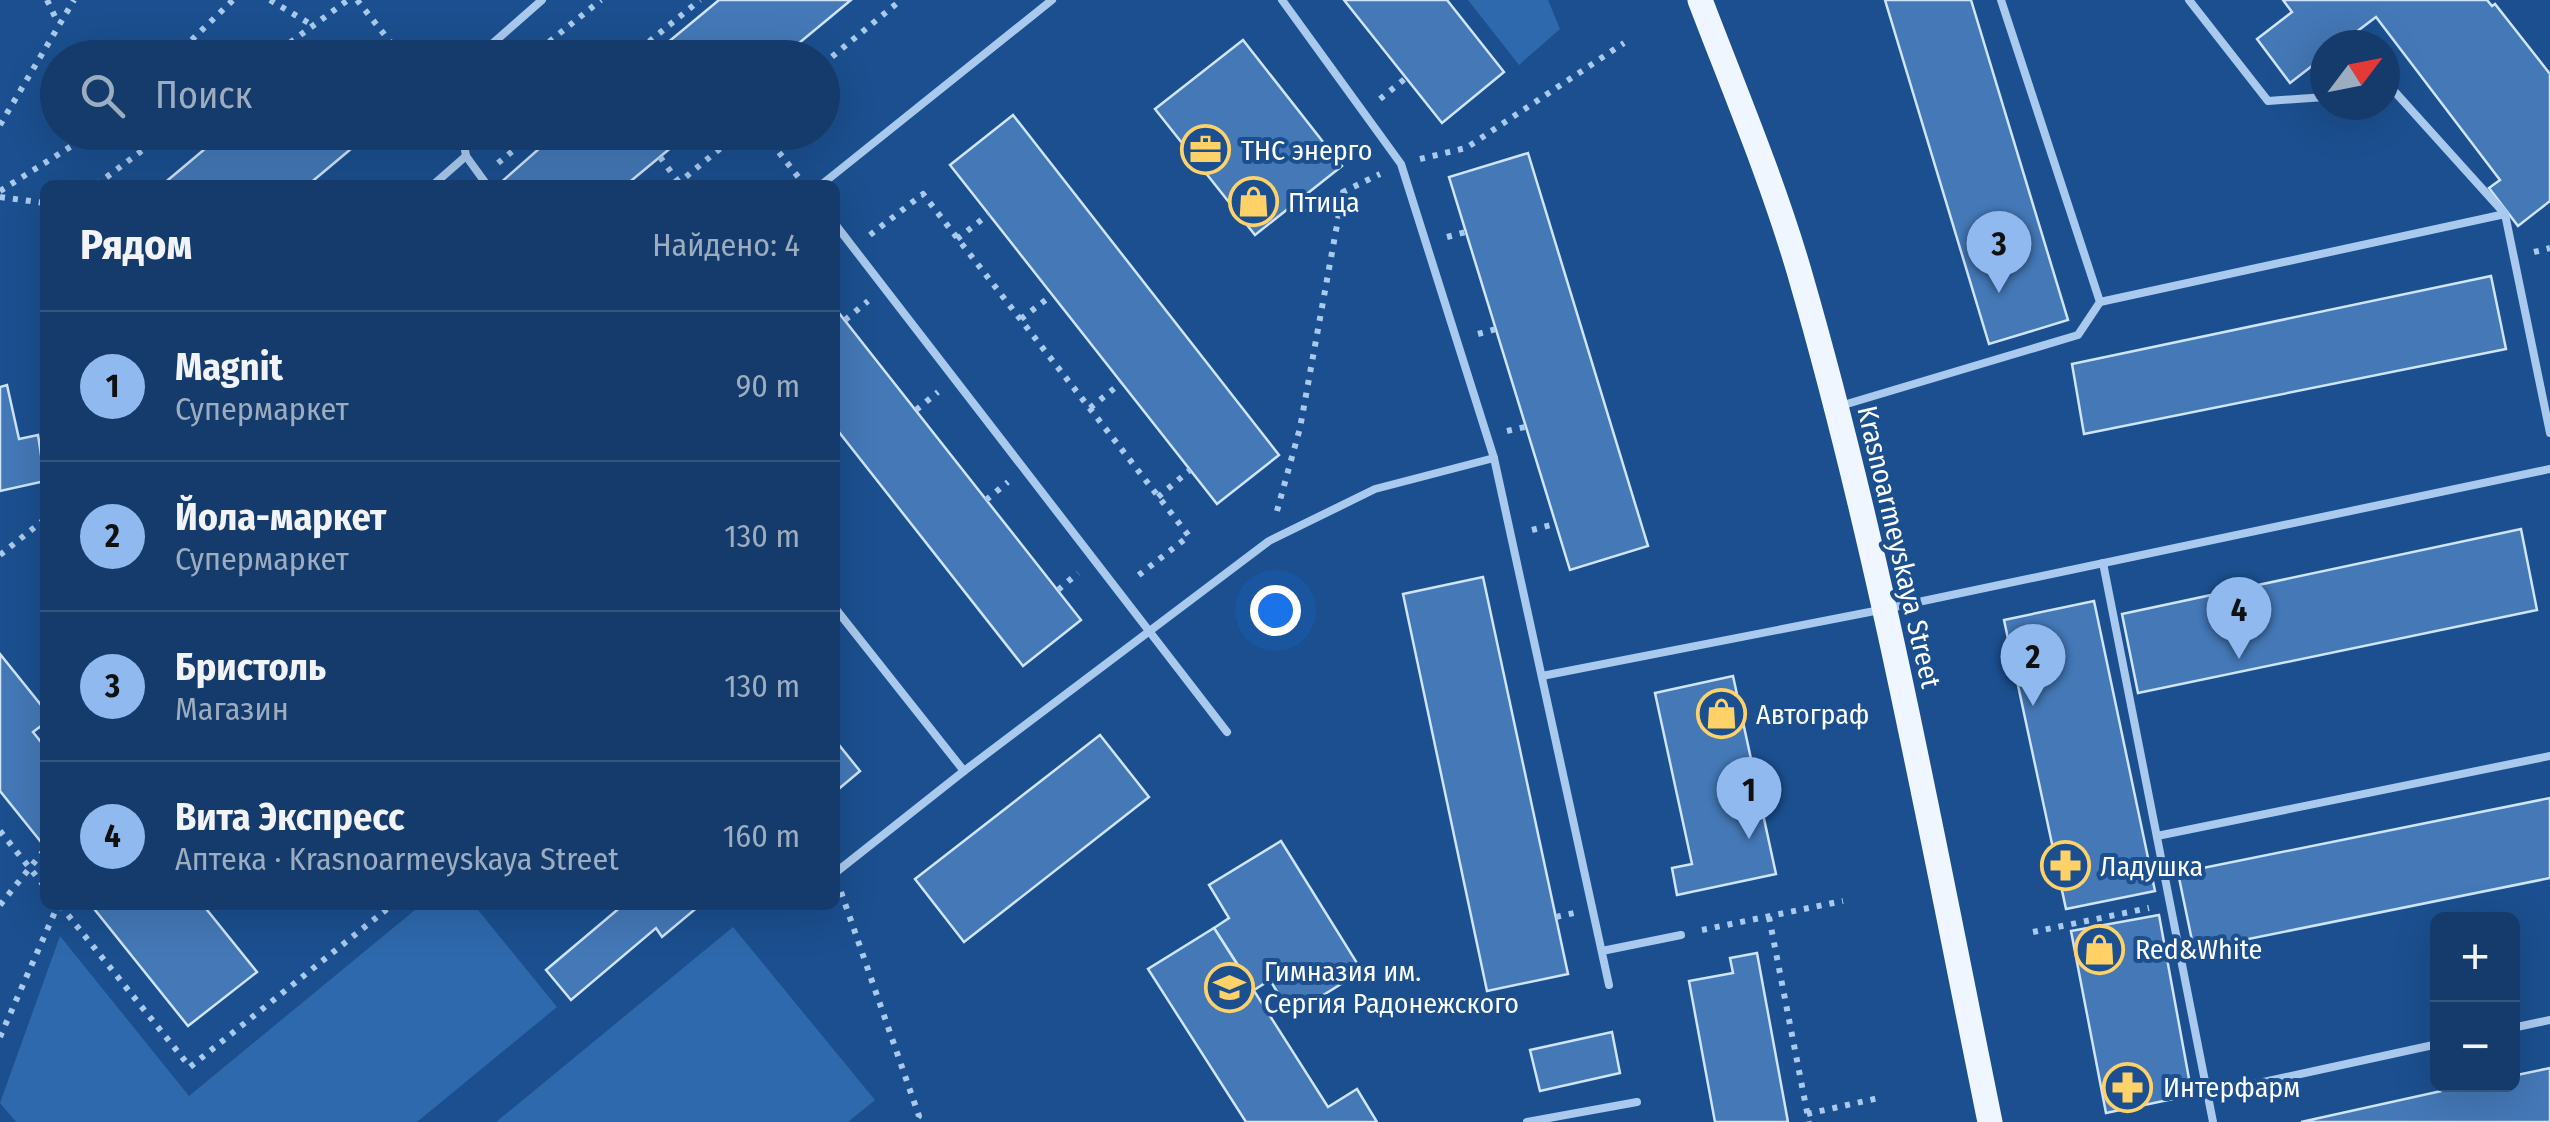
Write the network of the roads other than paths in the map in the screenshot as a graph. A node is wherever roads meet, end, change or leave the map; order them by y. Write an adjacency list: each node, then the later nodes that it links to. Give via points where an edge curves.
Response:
1 (542, 0): 7 (lane)
2 (1052, 0): 14 (lane)
3 (1282, 0): 20 (lane, via 1400,164)
4 (1700, 0): 18 (main road, Krasnoarmeyskaya Street, via 1798,267)
5 (2001, 0): 17 (lane)
6 (2189, 0): 8 (lane, via 2268,101)
7 (496, 40)
8 (2310, 98)
9 (2400, 98): 15 (lane)
10 (465, 150): 11 (lane)
11 (466, 156): 12 (lane); 13 (lane)
12 (440, 180)
13 (483, 180)
14 (828, 180)
15 (2504, 214): 17 (lane); 19 (lane)
16 (840, 231): 25 (lane)
17 (2100, 302): 18 (lane, via 2078,335)
18 (1836, 407): 23 (main road, Krasnoarmeyskaya Street)
19 (2550, 433)
20 (1494, 458): 25 (lane, via 1375,489 1269,541); 26 (lane)
21 (2550, 469): 22 (lane)
22 (2103, 563): 23 (lane); 30 (lane)
23 (1885, 609): 26 (lane); 41 (main road, Krasnoarmeyskaya Street)
24 (840, 614): 29 (lane)
25 (1150, 631): 27 (lane); 29 (lane)
26 (1542, 676): 33 (lane)
27 (1227, 732)
28 (2550, 756): 30 (lane)
29 (964, 771): 31 (lane)
30 (2156, 836): 38 (lane)
31 (840, 870)
32 (1681, 935): 33 (lane)
33 (1602, 951): 34 (lane)
34 (1609, 985)
35 (2550, 1020): 36 (lane)
36 (2520, 1026)
37 (2430, 1046): 38 (lane)
38 (2208, 1094): 42 (lane)
39 (1637, 1102): 40 (lane)
40 (1527, 1122)
41 (1990, 1122)
42 (2213, 1122)

